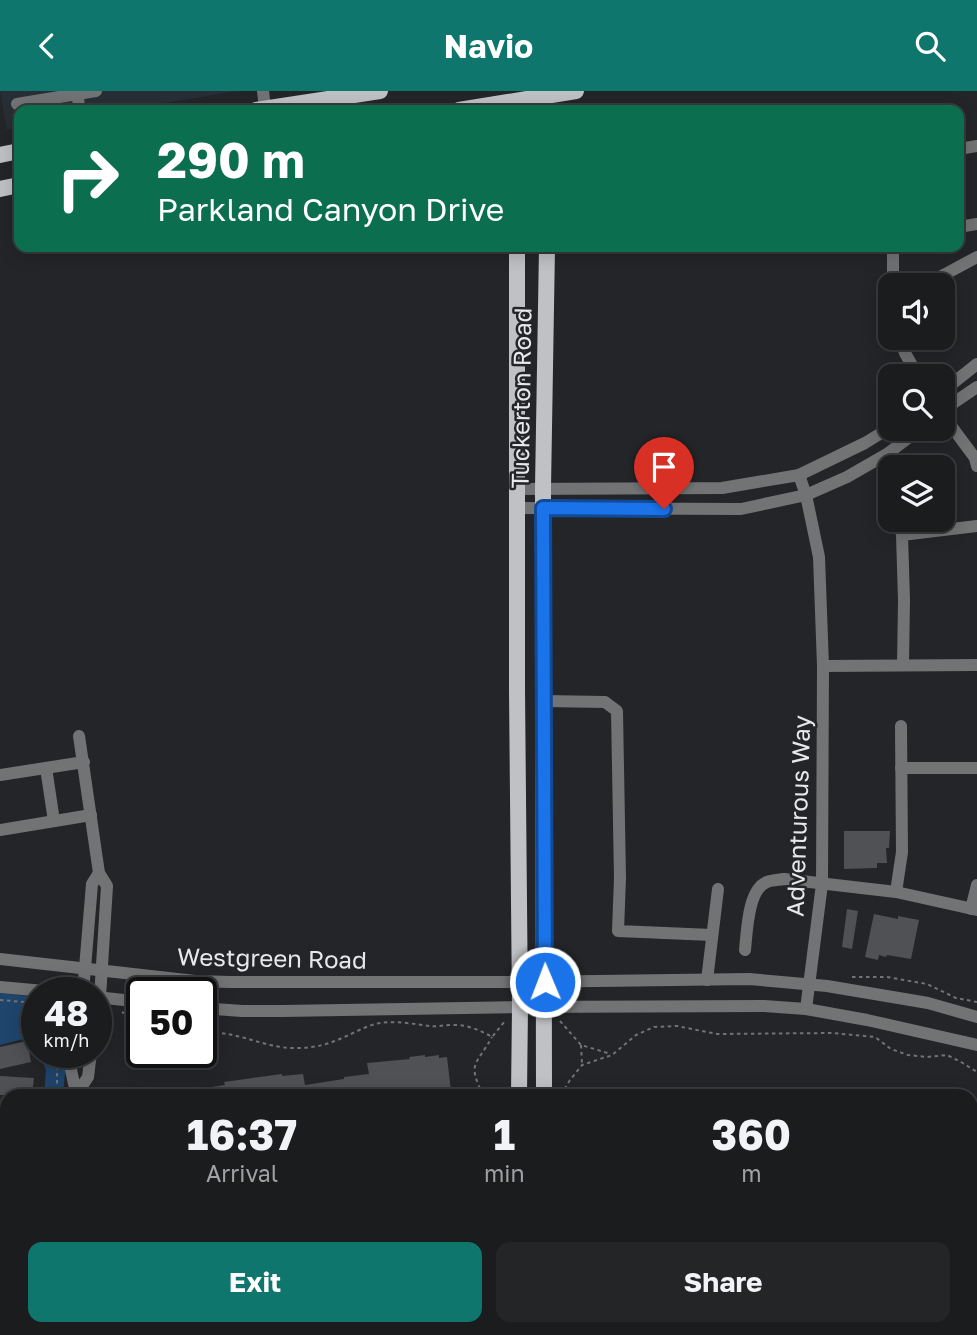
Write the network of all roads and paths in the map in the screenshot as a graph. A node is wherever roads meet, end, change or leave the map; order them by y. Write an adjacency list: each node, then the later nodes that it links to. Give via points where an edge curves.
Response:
1 (96, 91): 4 (street)
2 (380, 91): 9 (main road)
3 (576, 91): 6 (main road)
4 (77, 93): 5 (street)
5 (43, 95): 8 (street)
6 (546, 99): 7 (main road)
7 (517, 101): 10 (main road)
8 (17, 104)
9 (293, 105)
10 (491, 105)
11 (517, 252): 27 (main road, Tuckerton Road)
12 (547, 252): 26 (main road, Tuckerton Road)
13 (893, 252): 15 (street)
14 (977, 257): 16 (street)
15 (892, 273)
16 (947, 273)
17 (977, 364): 18 (street)
18 (955, 381)
19 (977, 387): 20 (street)
20 (955, 404)
21 (955, 430): 24 (street)
22 (878, 434): 25 (street)
23 (904, 441): 28 (street, via 848,477)
24 (976, 461)
25 (799, 475): 26 (street, via 722,488); 28 (street, Adventurous Way)
26 (543, 488): 27 (street); 30 (main road, Tuckerton Road)
27 (517, 489): 29 (main road, Tuckerton Road)
28 (806, 495): 30 (street, via 741,509); 35 (street, Adventurous Way, via 819,557)
29 (517, 508): 30 (street); 63 (main road, Tuckerton Road)
30 (543, 508): 37 (main road, Tuckerton Road)
31 (977, 527): 33 (street)
32 (901, 532): 33 (street)
33 (902, 535): 36 (street)
34 (977, 665): 36 (street)
35 (823, 666): 36 (street); 49 (street, Adventurous Way)
36 (903, 666)
37 (544, 701): 54 (street, via 605,702 618,711 618,931); 64 (main road, Tuckerton Road)
38 (901, 726): 42 (street)
39 (79, 736): 40 (street)
40 (84, 762): 41 (street); 45 (street)
41 (46, 768): 44 (street); 46 (street)
42 (901, 768): 43 (street); 52 (street, via 902,852)
43 (977, 768)
44 (0, 775)
45 (91, 815): 46 (street); 48 (street)
46 (54, 821): 47 (street)
47 (0, 830)
48 (99, 873): 57 (street, via 92,884); 58 (street, via 107,886)
49 (822, 884): 52 (street); 55 (street, via 784,879 767,882 757,890); 65 (street, Adventurous Way)
50 (977, 885): 53 (street)
51 (718, 889): 54 (street)
52 (896, 892): 53 (street)
53 (974, 910)
54 (712, 935): 62 (street)
55 (745, 950)
56 (0, 959): 57 (street, Westgreen Road)
57 (85, 968): 58 (street, Westgreen Road); 59 (street)
58 (102, 971): 60 (street); 63 (street, Westgreen Road, via 230,982)
59 (84, 977)
60 (101, 977)
61 (848, 978): 70 (path, via 887,977 927,984)
62 (707, 980): 64 (street, Westgreen Road); 65 (street, Westgreen Road)
63 (520, 982): 64 (street, Westgreen Road); 71 (main road, Tuckerton Road)
64 (545, 982): 72 (main road, Tuckerton Road)
65 (809, 984): 74 (street, Adventurous Way); 77 (street, Westgreen Road, via 928,1003)
66 (0, 987): 67 (street)
67 (21, 989)
68 (0, 1000): 69 (path)
69 (21, 1002)
70 (977, 1002)
71 (520, 1007): 72 (street, Westgreen Road); 73 (street, Westgreen Road); 94 (main road, Tuckerton Road)
72 (545, 1008): 74 (street, Westgreen Road); 95 (main road, Tuckerton Road)
73 (217, 1009)
74 (806, 1009): 83 (street, Westgreen Road)
75 (119, 1011): 76 (path)
76 (126, 1014)
77 (977, 1017)
78 (505, 1021): 81 (path)
79 (560, 1021): 82 (path)
80 (217, 1032): 81 (path, via 288,1048 328,1044 380,1023 454,1024)
81 (492, 1037): 93 (path, via 476,1062)
82 (581, 1045): 84 (path); 85 (path)
83 (977, 1045)
84 (612, 1055): 85 (path); 89 (path, via 654,1027 677,1026 717,1034 832,1033 875,1037 908,1055 947,1055)
85 (582, 1065): 96 (path)
86 (57, 1068): 90 (path)
87 (71, 1068): 91 (street)
88 (89, 1068): 92 (street)
89 (977, 1072)
90 (57, 1089)
91 (75, 1089)
92 (80, 1089)
93 (480, 1089)
94 (519, 1089)
95 (544, 1089)
96 (565, 1089)

